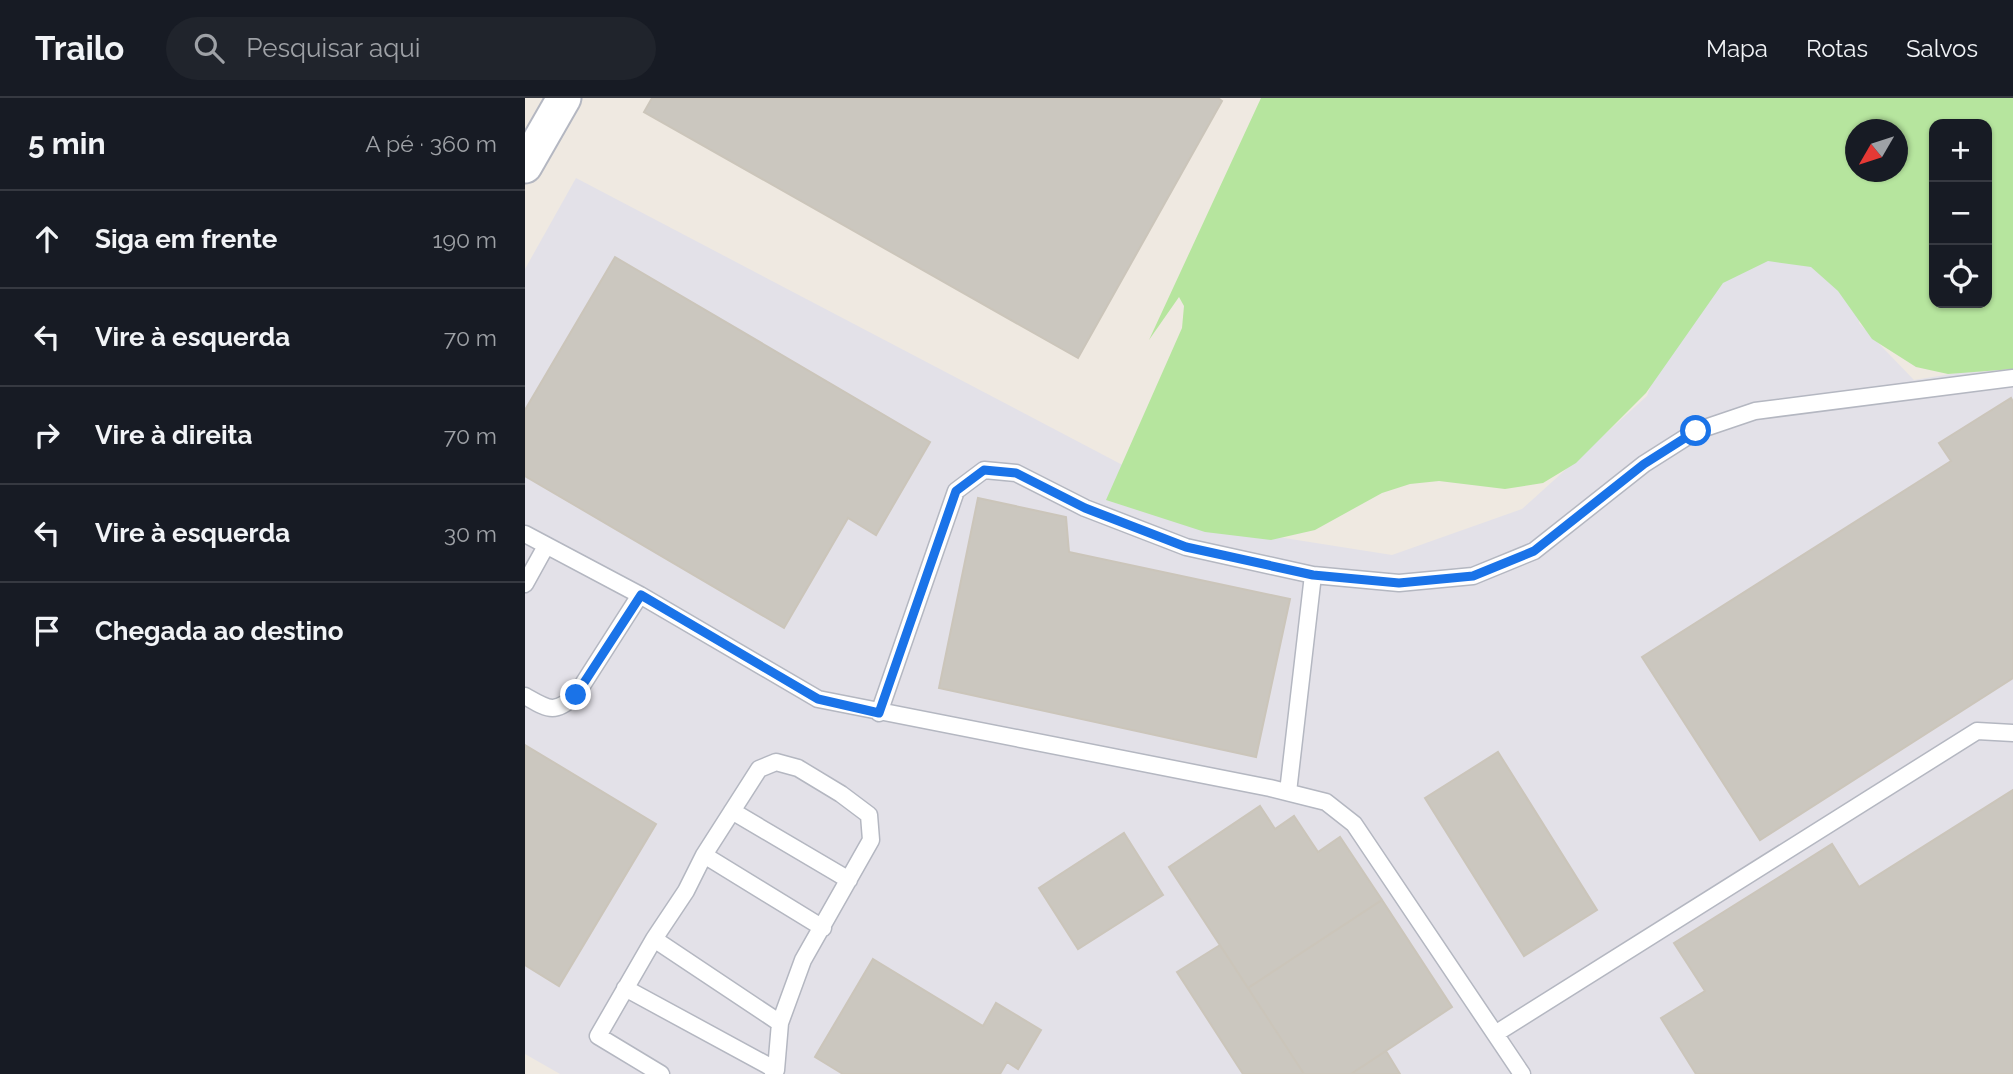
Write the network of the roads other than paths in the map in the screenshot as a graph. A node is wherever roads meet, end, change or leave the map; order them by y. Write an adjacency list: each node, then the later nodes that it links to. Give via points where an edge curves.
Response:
1 (564, 98): 2 (street)
2 (525, 166)
3 (2013, 378): 6 (lane, via 1755,411 1696,431 1644,464 1534,551 1473,576 1399,583)
4 (525, 534): 5 (lane)
5 (546, 546): 7 (lane); 8 (lane)
6 (1313, 575): 10 (lane, via 1186,547 1085,508 1016,473 984,470 956,491); 12 (lane)
7 (525, 584)
8 (641, 595): 9 (lane, via 576,695 563,707 546,708); 10 (lane, via 818,699)
9 (525, 696)
10 (879, 713): 12 (lane)
11 (2013, 733): 20 (lane, via 1977,731)
12 (1288, 792): 20 (lane, via 1326,802 1354,824)
13 (732, 811): 14 (lane); 15 (lane); 15 (lane, via 759,769 776,762 798,768 869,815 871,840)
14 (704, 855): 16 (lane); 17 (lane)
15 (849, 880): 16 (lane)
16 (823, 928): 19 (lane, via 803,960)
17 (654, 939): 18 (lane); 19 (lane)
18 (625, 988): 21 (lane); 22 (lane, via 598,1036)
19 (780, 1023): 21 (lane)
20 (1495, 1034): 23 (lane)
21 (775, 1072)
22 (661, 1074)
23 (1522, 1074)

